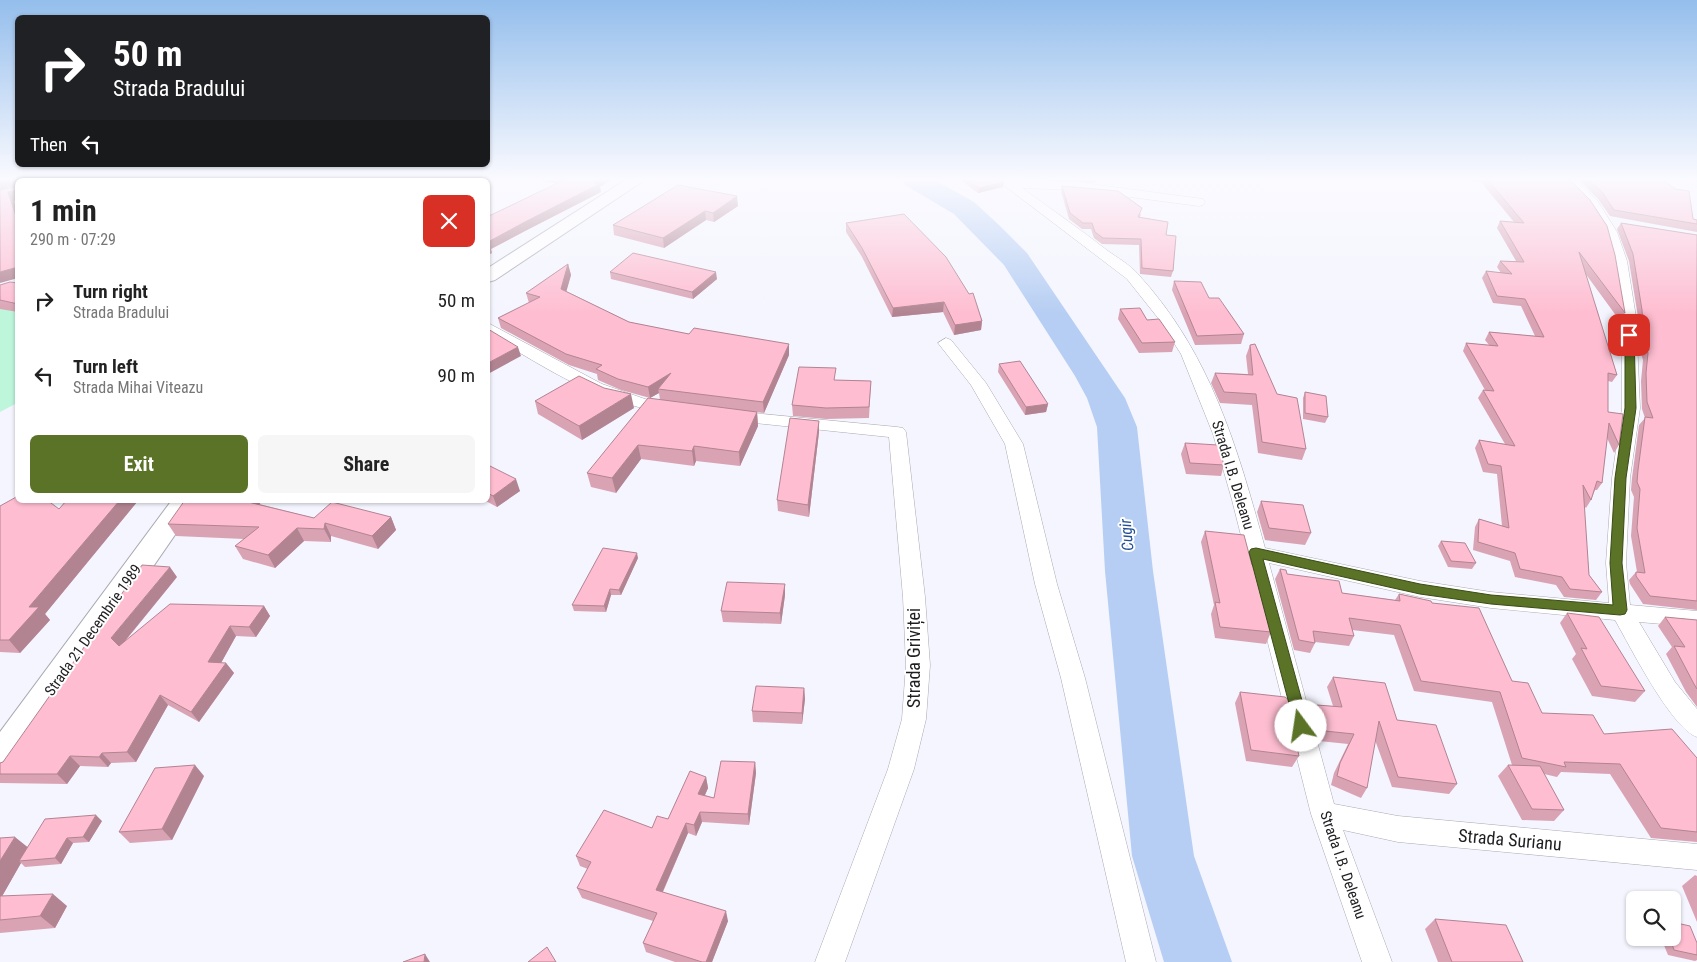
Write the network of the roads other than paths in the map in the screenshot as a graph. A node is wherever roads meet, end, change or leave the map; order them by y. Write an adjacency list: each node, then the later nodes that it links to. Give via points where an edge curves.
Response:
1 (569, 224): 6 (main road)
2 (1063, 224): 12 (street, Strada I.B. Deleanu, via 1132,276 1189,354 1222,434)
3 (1607, 224): 13 (street, via 1620,261 1629,317 1631,408 1621,478 1616,563)
4 (1617, 224): 5 (street)
5 (1624, 225)
6 (490, 275)
7 (490, 329): 9 (street, via 556,368 614,396)
8 (946, 343): 20 (street, via 978,383 1014,444 1046,584 1074,678)
9 (688, 410)
10 (717, 414): 19 (street, Strada Griviței, via 897,432 914,597 918,665 914,719 901,769)
11 (184, 503): 16 (main road, Strada 21 Decembrie 1989)
12 (1256, 552): 13 (street, via 1420,589 1491,600); 17 (street, Strada I.B. Deleanu)
13 (1620, 610): 14 (street); 15 (street, via 1667,689)
14 (1697, 619)
15 (1697, 727)
16 (0, 760)
17 (1324, 814): 18 (street, Strada Surianu, via 1398,829); 21 (street, Strada I.B. Deleanu)
18 (1697, 857)
19 (830, 962)
20 (1141, 962)
21 (1377, 962)

